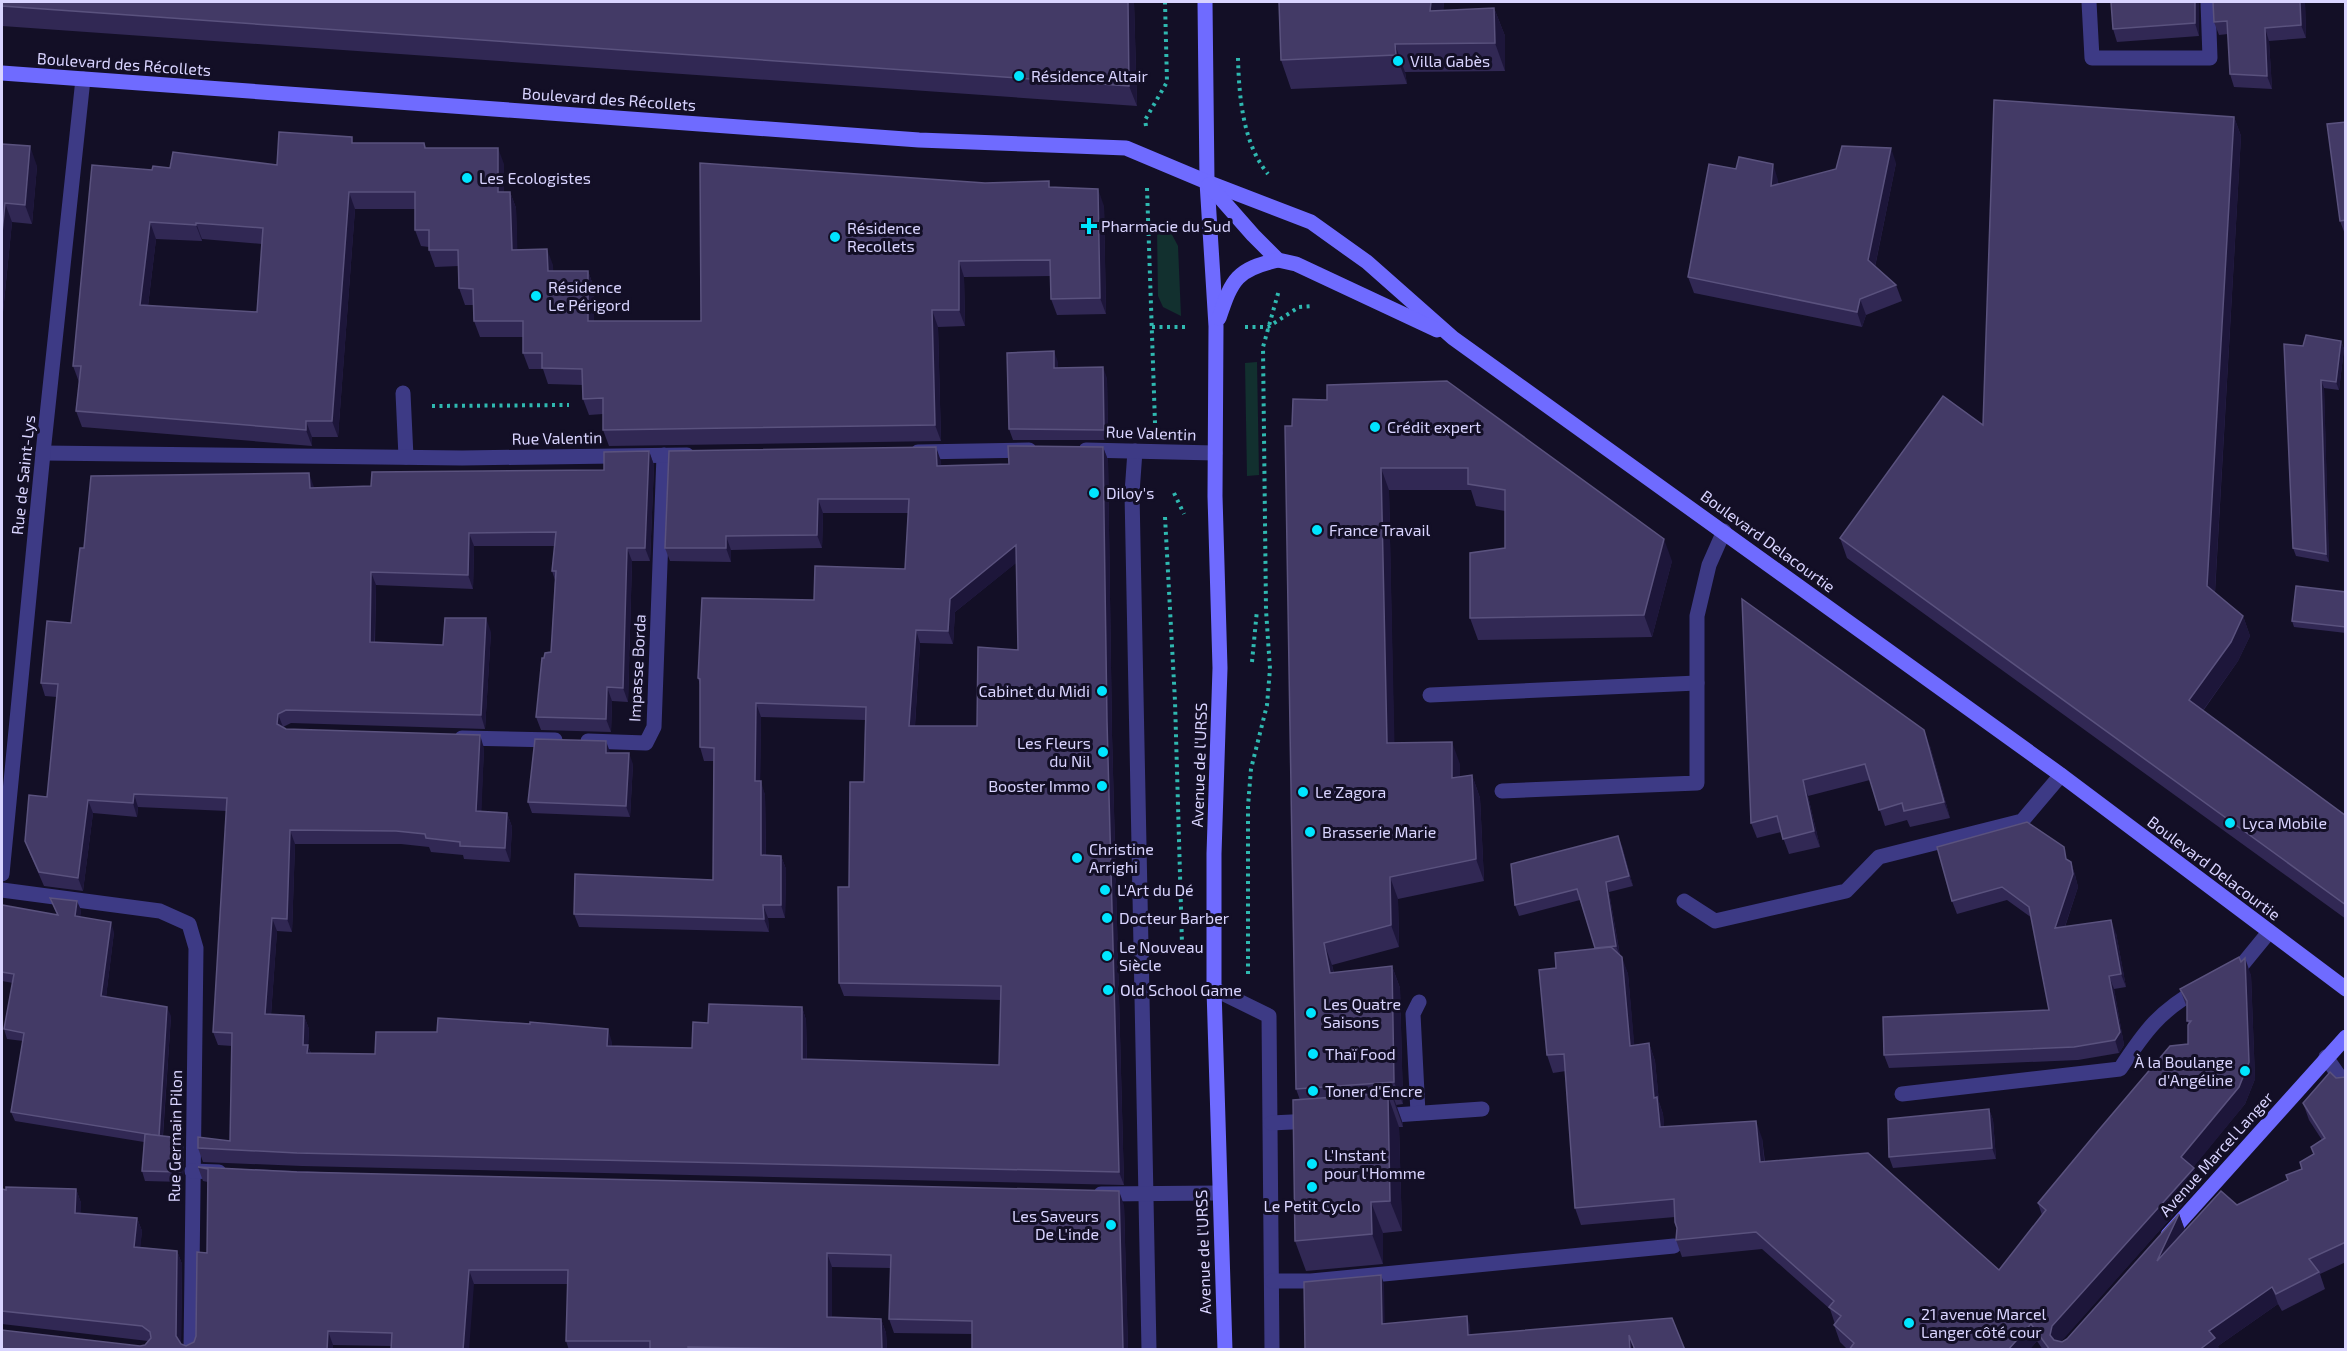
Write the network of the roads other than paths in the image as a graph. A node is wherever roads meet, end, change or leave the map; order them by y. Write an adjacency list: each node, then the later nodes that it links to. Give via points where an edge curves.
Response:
1 (1205, 2): 6 (main road, Avenue de l'URSS)
2 (2089, 2): 3 (street, via 2092,58 2210,58)
3 (2208, 2)
4 (2, 73): 5 (main road, Boulevard des Récollets)
5 (83, 79): 6 (main road, Boulevard des Récollets, via 907,139 1126,148); 15 (street, Rue de Saint-Lys)
6 (1207, 183): 7 (main road, Boulevard Delacourtie); 8 (main road, Avenue de l'URSS); 9 (main road, Boulevard Delacourtie, via 1320,228 1367,262)
7 (1278, 260): 8 (main road, via 1252,266 1230,286); 9 (main road, Boulevard Delacourtie, via 1296,264)
8 (1216, 326): 16 (main road, Avenue de l'URSS)
9 (1453, 338): 20 (main road, Boulevard Delacourtie)
10 (404, 399): 19 (street)
11 (1040, 450): 14 (street)
12 (1075, 450): 13 (street, Rue Valentin)
13 (1135, 451): 16 (street, Rue Valentin); 46 (street, via 1132,493)
14 (897, 452)
15 (43, 453): 19 (street, Rue Valentin); 26 (street, Rue de Saint-Lys)
16 (1215, 453): 30 (main road, Avenue de l'URSS, via 1220,668)
17 (697, 454): 18 (street, Rue Valentin)
18 (664, 455): 19 (street, Rue Valentin); 23 (street, Impasse Borda, via 654,726 646,743)
19 (406, 457)
20 (1724, 531): 21 (street, via 1709,565 1697,616); 24 (main road, Boulevard Delacourtie)
21 (1697, 683): 22 (street); 25 (street, via 1697,783)
22 (1431, 695)
23 (445, 738)
24 (2061, 775): 28 (street, via 2022,821 1879,857 1846,891 1715,921); 29 (main road, Boulevard Delacourtie)
25 (1502, 791)
26 (2, 874)
27 (2, 890): 42 (street, Rue Germain Pilon, via 160,911 189,924 196,948)
28 (1684, 901)
29 (2269, 932): 31 (main road, Boulevard Delacourtie); 36 (street, via 2242,965 2176,1001 2144,1033 2120,1069)
30 (1214, 989): 41 (street, via 1269,1016); 44 (main road, Avenue de l'URSS)
31 (2346, 989)
32 (1419, 1002): 38 (street, via 1413,1014)
33 (2346, 1037): 34 (main road, Avenue Marcel Langer)
34 (2326, 1057): 35 (street); 48 (main road, Avenue Marcel Langer)
35 (2346, 1086)
36 (1902, 1094)
37 (1482, 1109): 38 (street)
38 (1418, 1113): 39 (street)
39 (1370, 1117)
40 (1327, 1119): 41 (street)
41 (1271, 1123): 49 (street)
42 (192, 1171): 43 (street); 50 (street, Rue Germain Pilon)
43 (236, 1173)
44 (1219, 1193): 46 (street); 52 (main road, Avenue de l'URSS)
45 (1081, 1194): 46 (street)
46 (1146, 1194): 51 (street)
47 (1674, 1246): 49 (street, via 1311,1281)
48 (2155, 1249)
49 (1272, 1281): 53 (street)
50 (191, 1350)
51 (1149, 1350)
52 (1225, 1350)
53 (1272, 1350)

